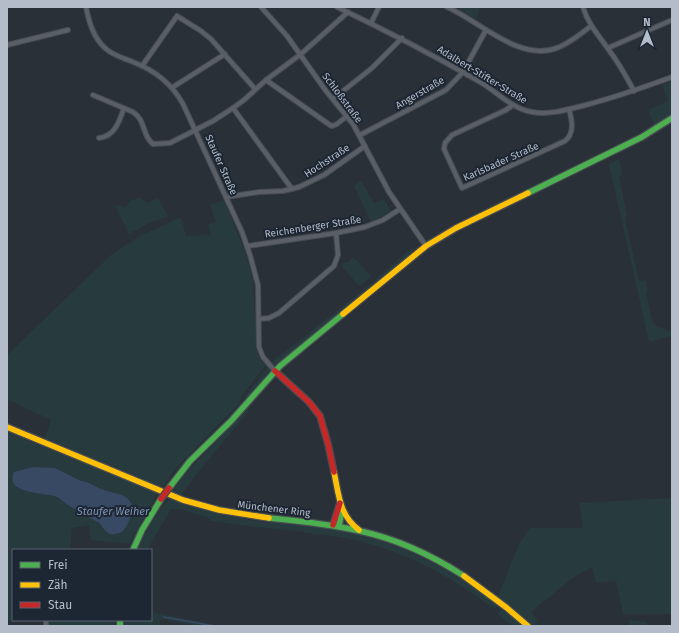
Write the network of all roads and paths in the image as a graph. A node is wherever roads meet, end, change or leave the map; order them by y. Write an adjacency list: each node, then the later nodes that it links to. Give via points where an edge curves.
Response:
1 (86, 7): 18 (street, Staufer Straße, via 92,29 106,49)
2 (261, 7): 17 (street, Schloßstraße)
3 (337, 7): 7 (street, Adalbert-Stifter-Straße)
4 (379, 7): 9 (street)
5 (447, 7): 12 (street)
6 (583, 7): 10 (street)
7 (348, 12): 9 (street, Adalbert-Stifter-Straße); 17 (street)
8 (672, 20): 15 (street)
9 (371, 23): 13 (street, Adalbert-Stifter-Straße)
10 (592, 26): 12 (street, via 559,47 543,51 526,49); 15 (street)
11 (68, 30): 14 (street)
12 (486, 30): 19 (street, Angerstraße)
13 (402, 38): 19 (street, Adalbert-Stifter-Straße); 26 (street, via 368,71)
14 (7, 45)
15 (608, 48): 24 (street)
16 (226, 54): 18 (street, via 202,31 177,16); 22 (street); 23 (street)
17 (301, 54): 21 (street); 26 (street, Schloßstraße)
18 (142, 66): 22 (street, Staufer Straße)
19 (463, 72): 27 (street, Adalbert-Stifter-Straße); 34 (street, Angerstraße, via 441,93)
20 (672, 77): 24 (street, Adalbert-Stifter-Straße)
21 (266, 80): 23 (street); 31 (street, via 332,126)
22 (173, 87): 33 (street, Staufer Straße)
23 (255, 89): 29 (street)
24 (634, 90): 30 (street, Adalbert-Stifter-Straße)
25 (93, 95): 28 (street)
26 (333, 99): 31 (street, Schloßstraße)
27 (512, 104): 30 (street, Adalbert-Stifter-Straße, via 536,113); 30 (street, Karlsbader Straße, via 506,110 452,136 445,143 445,151 462,188 565,141 572,130)
28 (124, 108): 33 (street, via 139,116 148,139 153,144 170,143); 35 (street, via 111,133)
29 (233, 108): 33 (street); 37 (street)
30 (569, 109)
31 (347, 116): 34 (street, Schloßstraße)
32 (671, 119): 42 (main road, via 617,150 456,228)
33 (196, 130): 38 (street, Staufer Straße)
34 (360, 135): 36 (street, Schloßstraße)
35 (99, 138)
36 (365, 146): 37 (street, Hochstraße, via 316,180); 39 (street, Schloßstraße)
37 (292, 189): 38 (street, Hochstraße)
38 (226, 197): 41 (street, Staufer Straße)
39 (400, 209): 40 (street, Reichenberger Straße, via 373,225); 42 (street, Schloßstraße)
40 (336, 233): 41 (street, Reichenberger Straße); 43 (street, via 338,255 334,266 279,313)
41 (248, 246): 43 (street, Staufer Straße, via 257,281)
42 (426, 246): 44 (main road)
43 (259, 319): 44 (street, Staufer Straße, via 259,350)
44 (275, 371): 46 (main road, via 306,399 320,416); 50 (main road, bridge, via 240,412 190,461 161,499)
45 (7, 427): 48 (main road, Münchener Ring, via 192,503 231,513)
46 (340, 503): 47 (main road); 48 (main road)
47 (342, 510): 48 (main road); 49 (main road, via 351,524)
48 (336, 526): 49 (main road, Münchener Ring)
49 (366, 533): 51 (main road, Münchener Ring, via 412,549 449,567 483,589)
50 (133, 549)
51 (528, 626)

